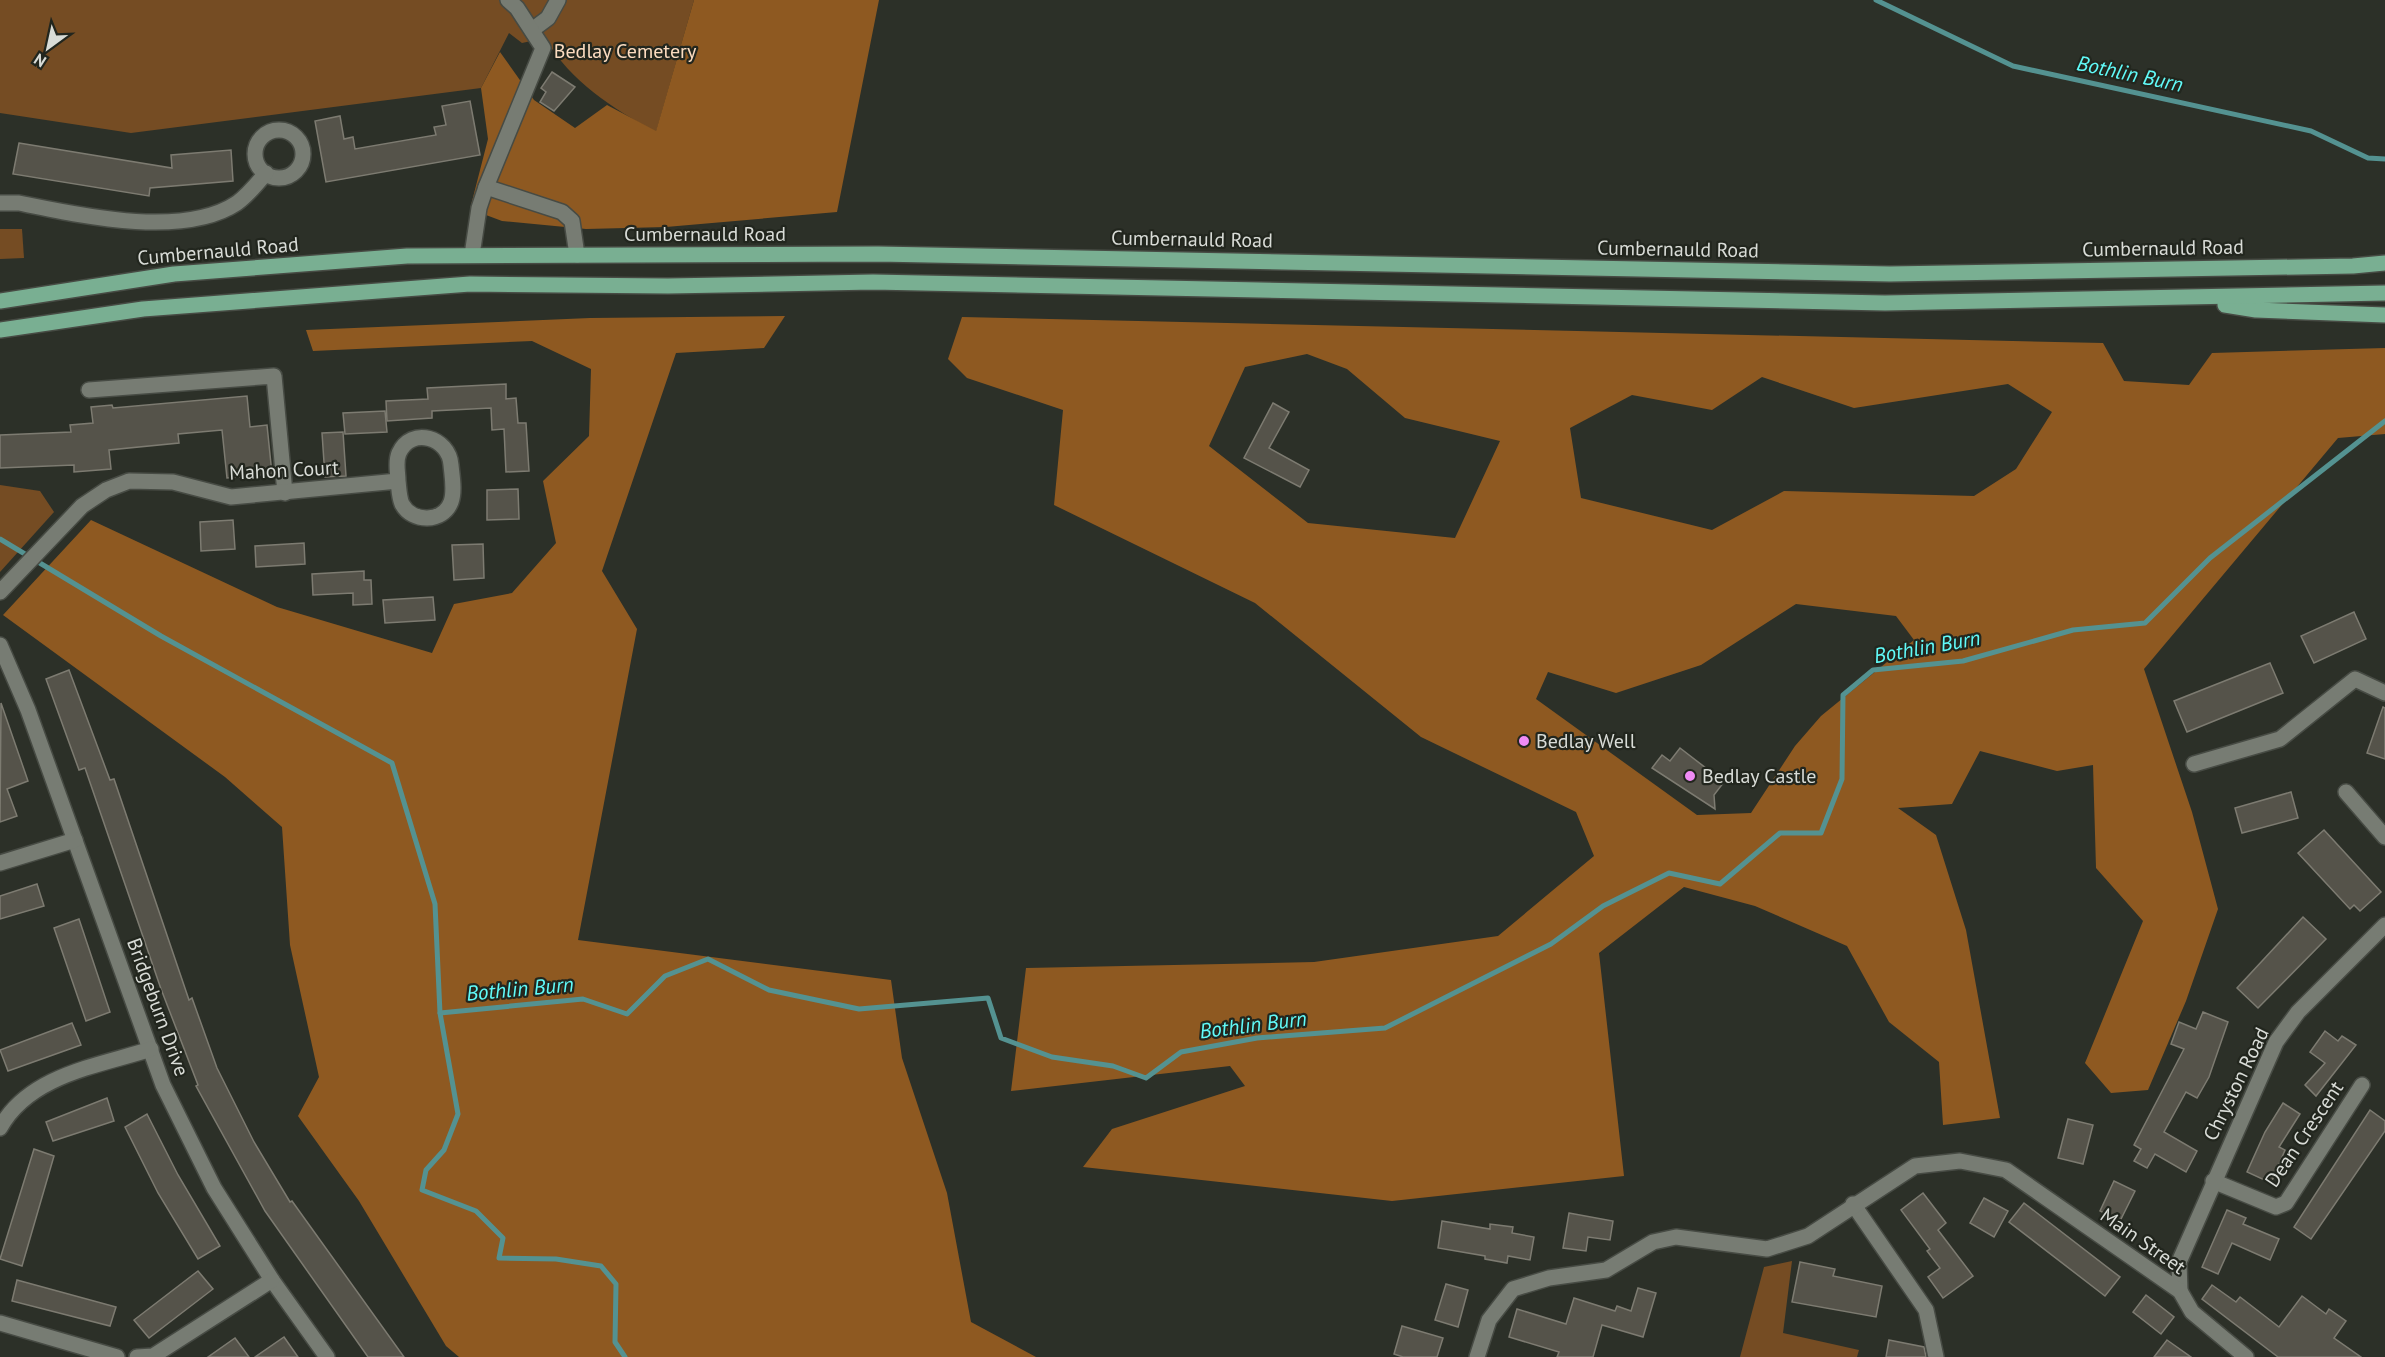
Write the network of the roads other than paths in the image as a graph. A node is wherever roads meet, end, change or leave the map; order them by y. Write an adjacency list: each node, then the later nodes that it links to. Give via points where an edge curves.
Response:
1 (508, 0): 3 (street)
2 (558, 0): 3 (street, via 548,18)
3 (532, 30): 5 (street, via 543,48)
4 (266, 174): 6 (street, via 237,203 190,219 139,222)
5 (486, 187): 7 (street); 8 (street, via 562,212 572,221)
6 (0, 203)
7 (471, 255): 8 (main road, Cumbernauld Road); 12 (main road, Cumbernauld Road, via 407,256 174,274)
8 (577, 255): 9 (main road, Cumbernauld Road, via 878,254 1890,274)
9 (2385, 262)
10 (2385, 293): 11 (main road)
11 (2184, 298): 13 (main road, via 2256,310); 14 (main road, via 1885,303 883,282 688,286 470,284 143,309)
12 (0, 301)
13 (2385, 315)
14 (0, 330)
15 (89, 390): 17 (street, via 274,376)
16 (398, 481): 16 (street, via 397,461 406,444 423,437 444,446 450,458 453,493 441,513 427,518 412,514 402,503); 17 (street, Mahon Court)
17 (285, 493): 18 (street, Mahon Court, via 231,497 173,482 129,481 82,506)
18 (2, 589)
19 (0, 645): 24 (street, Bridgeburn Drive)
20 (2385, 693): 21 (street, via 2355,679 2280,740)
21 (2194, 764)
22 (2346, 792): 23 (street)
23 (2385, 837)
24 (75, 840): 25 (street); 27 (street, Bridgeburn Drive)
25 (0, 863)
26 (2385, 925): 30 (street, Chryston Road, via 2298,1012 2276,1042)
27 (151, 1049): 29 (street, via 36,1089 9,1112); 32 (street, Bridgeburn Drive, via 162,1085 195,1153)
28 (2362, 1085): 30 (street, Dean Crescent, via 2286,1203 2276,1207)
29 (0, 1128)
30 (2213, 1181): 33 (street, Chryston Road, via 2179,1262)
31 (1853, 1204): 33 (street, Main Street, via 1916,1166 1960,1161 2006,1170); 38 (street, via 1808,1236 1767,1249 1676,1237 1653,1242 1606,1270 1549,1278 1513,1289 1489,1320); 39 (street, via 1926,1310)
32 (272, 1280): 36 (street, via 153,1356); 37 (street, Bridgeburn Drive)
33 (2180, 1291): 40 (street, Main Street, via 2192,1312)
34 (0, 1323): 35 (street)
35 (117, 1357)
36 (137, 1357)
37 (327, 1357)
38 (1477, 1357)
39 (1936, 1357)
40 (2246, 1357)

